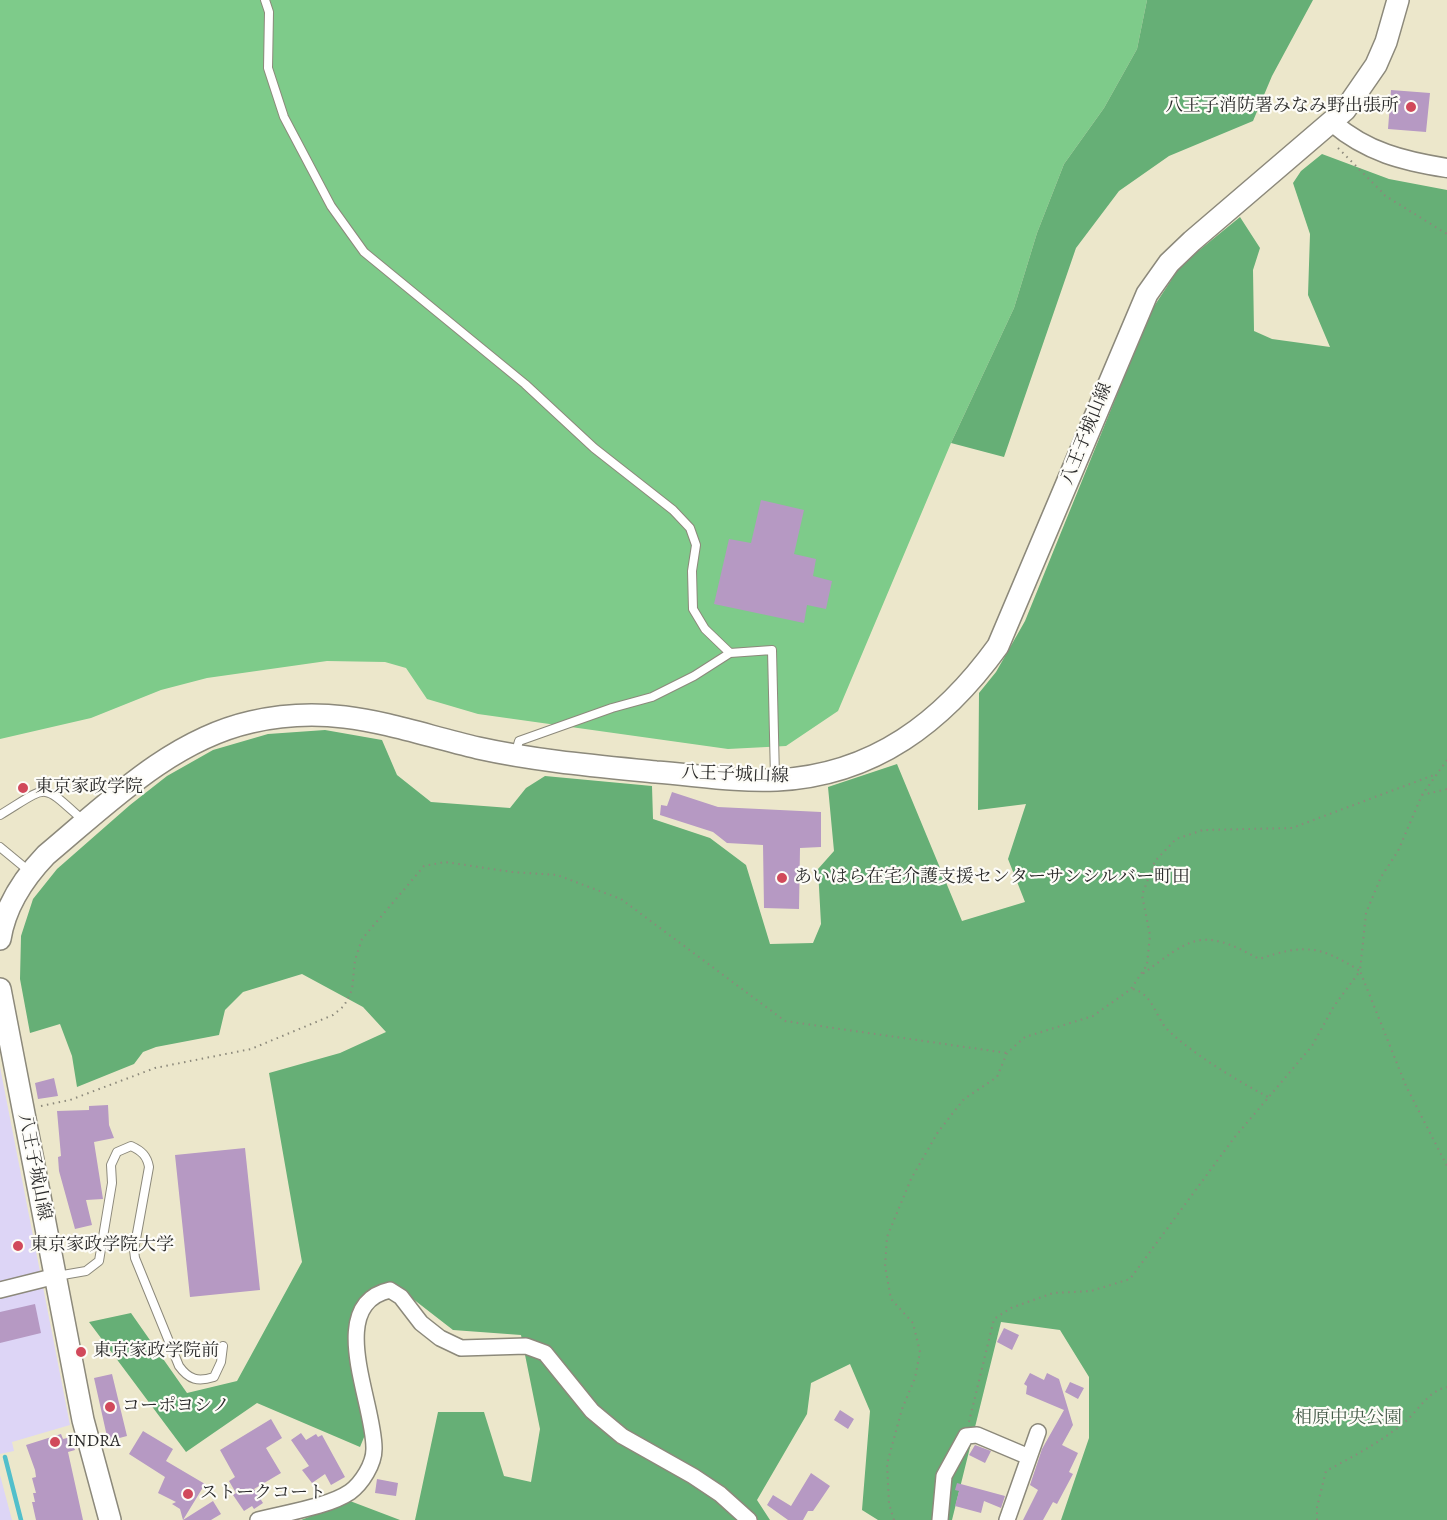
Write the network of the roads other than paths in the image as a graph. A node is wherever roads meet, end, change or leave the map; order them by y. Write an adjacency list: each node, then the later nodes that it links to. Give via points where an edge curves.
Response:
1 (265, 0): 5 (lane, via 269,12 268,68 284,117 331,206 364,252 525,384 690,528 696,545 693,609 705,629)
2 (1398, 0): 3 (main road, 八王子城山線, via 1376,64)
3 (1333, 123): 4 (street, via 1386,156); 7 (main road, 八王子城山線, via 1192,241 1169,263 1147,294 998,646 967,686 926,725 887,749 855,764)
4 (1447, 168)
5 (730, 653): 6 (lane, via 652,696 519,741); 7 (lane, via 772,650)
6 (515, 756): 7 (main road, 八王子城山線, via 577,765); 9 (main road, 八王子城山線, via 386,722 312,714 280,717 227,729 179,750)
7 (775, 780)
8 (0, 815): 9 (lane, via 41,790 50,791)
9 (86, 822): 11 (main road, 八王子城山線)
10 (0, 847): 11 (lane)
11 (30, 872): 12 (main road, 八王子城山線, via 13,900)
12 (0, 936)
13 (0, 989): 14 (main road, 八王子城山線)
14 (56, 1276): 15 (street); 16 (lane, via 86,1271 99,1261 112,1183 111,1165 117,1152 131,1146 148,1158 149,1167 135,1258 179,1366 189,1378 214,1377); 19 (main road, 八王子城山線, via 90,1453)
15 (0, 1290)
16 (224, 1346)
17 (1038, 1432): 18 (street)
18 (1029, 1457): 22 (street, via 977,1435 966,1436 944,1476); 23 (street)
19 (110, 1520)
20 (258, 1520): 21 (street, via 350,1491 369,1470 374,1450 356,1338 358,1315 367,1301 390,1290 401,1297 421,1323 461,1348 526,1346 545,1353 592,1411 622,1436 693,1476)
21 (749, 1520)
22 (940, 1520)
23 (1007, 1520)

